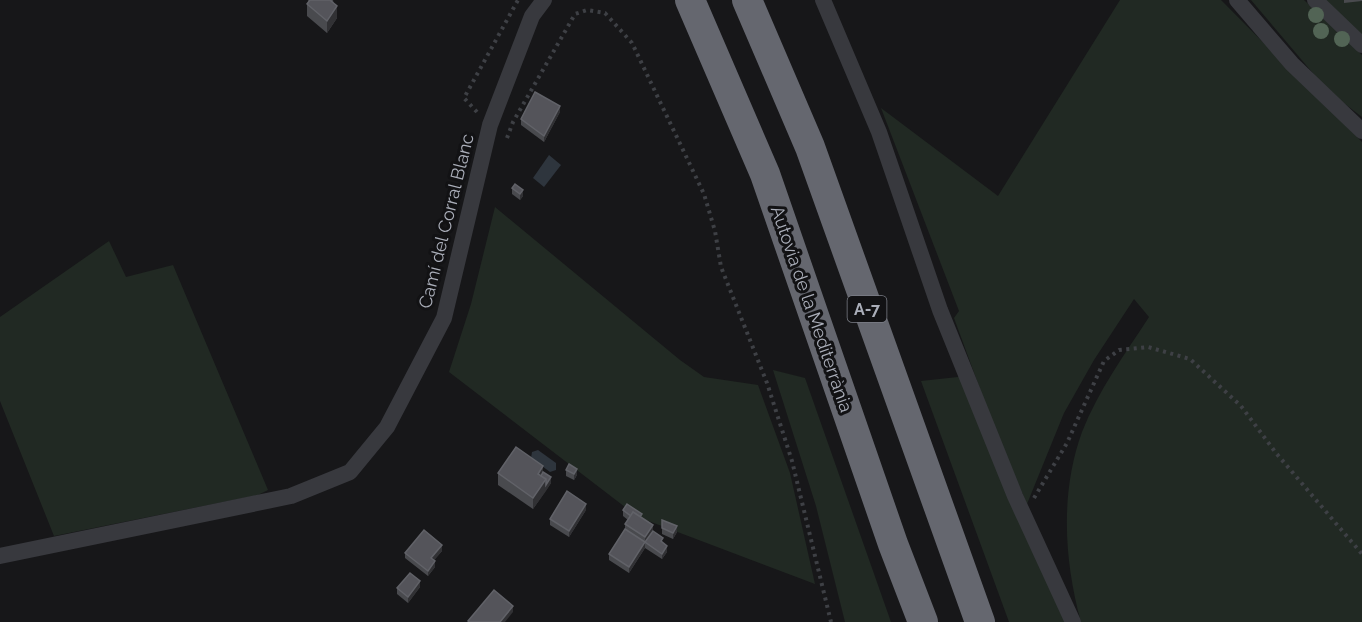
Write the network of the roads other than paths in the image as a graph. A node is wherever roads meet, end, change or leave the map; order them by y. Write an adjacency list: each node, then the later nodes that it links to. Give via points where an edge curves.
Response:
1 (544, 0): 9 (street, Camí del Corral Blanc, via 532,16 490,125 444,318 387,427 350,472 291,496)
2 (690, 0): 10 (highway, Autovia de la Mediterrània, via 765,174)
3 (747, 0): 11 (highway, A-7, via 810,147)
4 (823, 0): 12 (street, via 879,132 940,310 1023,514)
5 (1237, 0): 8 (street, via 1292,63)
6 (1315, 0): 7 (street)
7 (1362, 45)
8 (1362, 131)
9 (0, 556)
10 (923, 622)
11 (980, 622)
12 (1073, 622)

